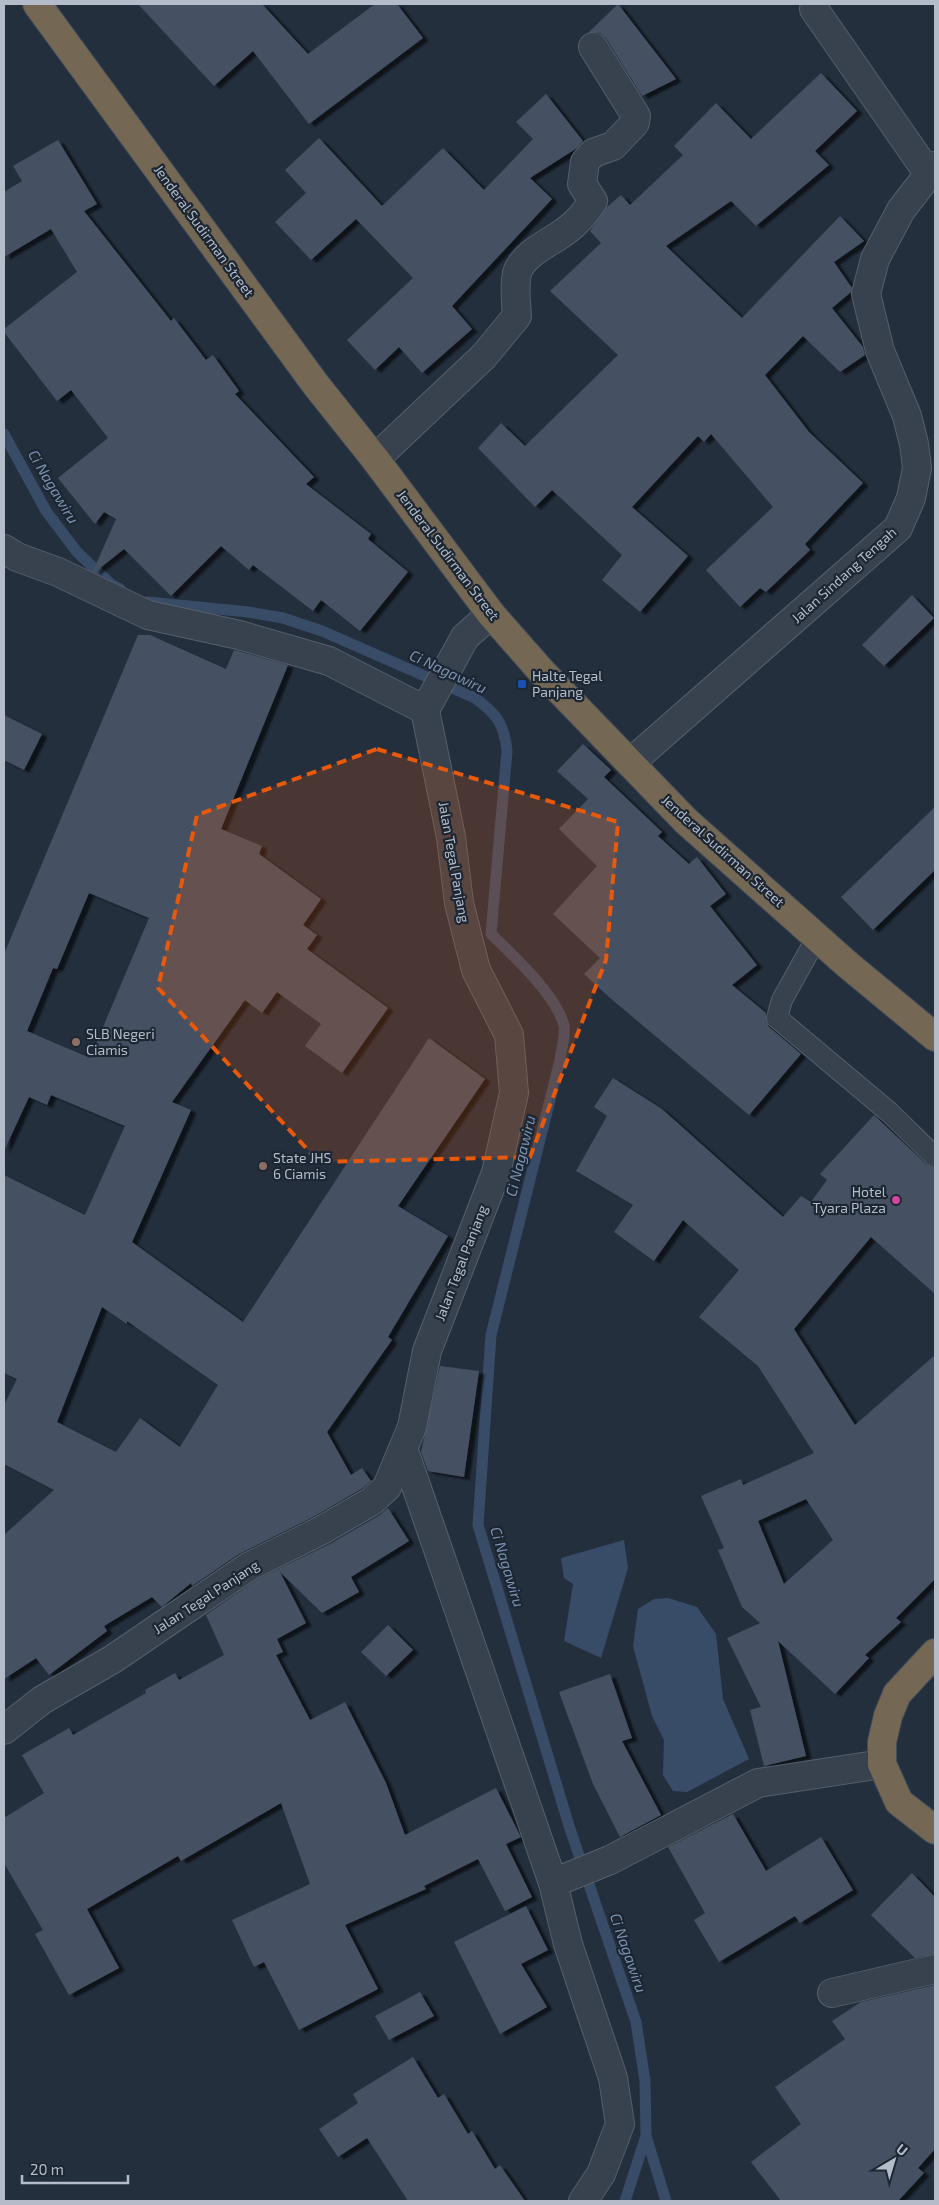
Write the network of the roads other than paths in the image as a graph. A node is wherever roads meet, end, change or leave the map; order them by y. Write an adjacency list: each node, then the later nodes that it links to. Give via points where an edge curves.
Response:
1 (37, 4): 5 (highway, Jenderal Sudirman Street, via 316,385)
2 (814, 9): 4 (street)
3 (593, 47): 5 (street, via 636,116 635,122 613,146 593,153 585,162 582,184 593,201 585,214 528,257 518,272 515,292 517,316 484,356)
4 (932, 170): 9 (street, Jalan Sindang Tengah, via 901,210 875,259 866,294 880,351 914,444 917,468 912,498 898,528)
5 (375, 459): 7 (highway, Jenderal Sudirman Street)
6 (4, 549): 8 (street, via 148,615 239,635 329,661)
7 (491, 614): 8 (street, via 465,637); 9 (highway, Jenderal Sudirman Street)
8 (425, 710): 13 (street, Jalan Tegal Panjang, via 451,837 459,903 476,970 509,1035 514,1093 496,1173 428,1351 412,1427)
9 (630, 763): 10 (highway, Jenderal Sudirman Street, via 686,821)
10 (817, 937): 11 (highway, Jenderal Sudirman Street); 12 (lane, via 782,1000 777,1018 889,1112)
11 (935, 1037)
12 (935, 1157)
13 (403, 1448): 15 (street, Jalan Tegal Panjang, via 387,1487 372,1501 248,1567 113,1659 42,1700); 18 (street)
14 (935, 1654): 16 (highway, via 897,1694 882,1742)
15 (4, 1730)
16 (882, 1764): 17 (highway, via 899,1802); 18 (street, via 758,1783 610,1860)
17 (935, 1830)
18 (558, 1881): 21 (street, via 568,1944 613,2078 620,2124 601,2174)
19 (935, 1969): 20 (street)
20 (832, 1993)
21 (583, 2201)

